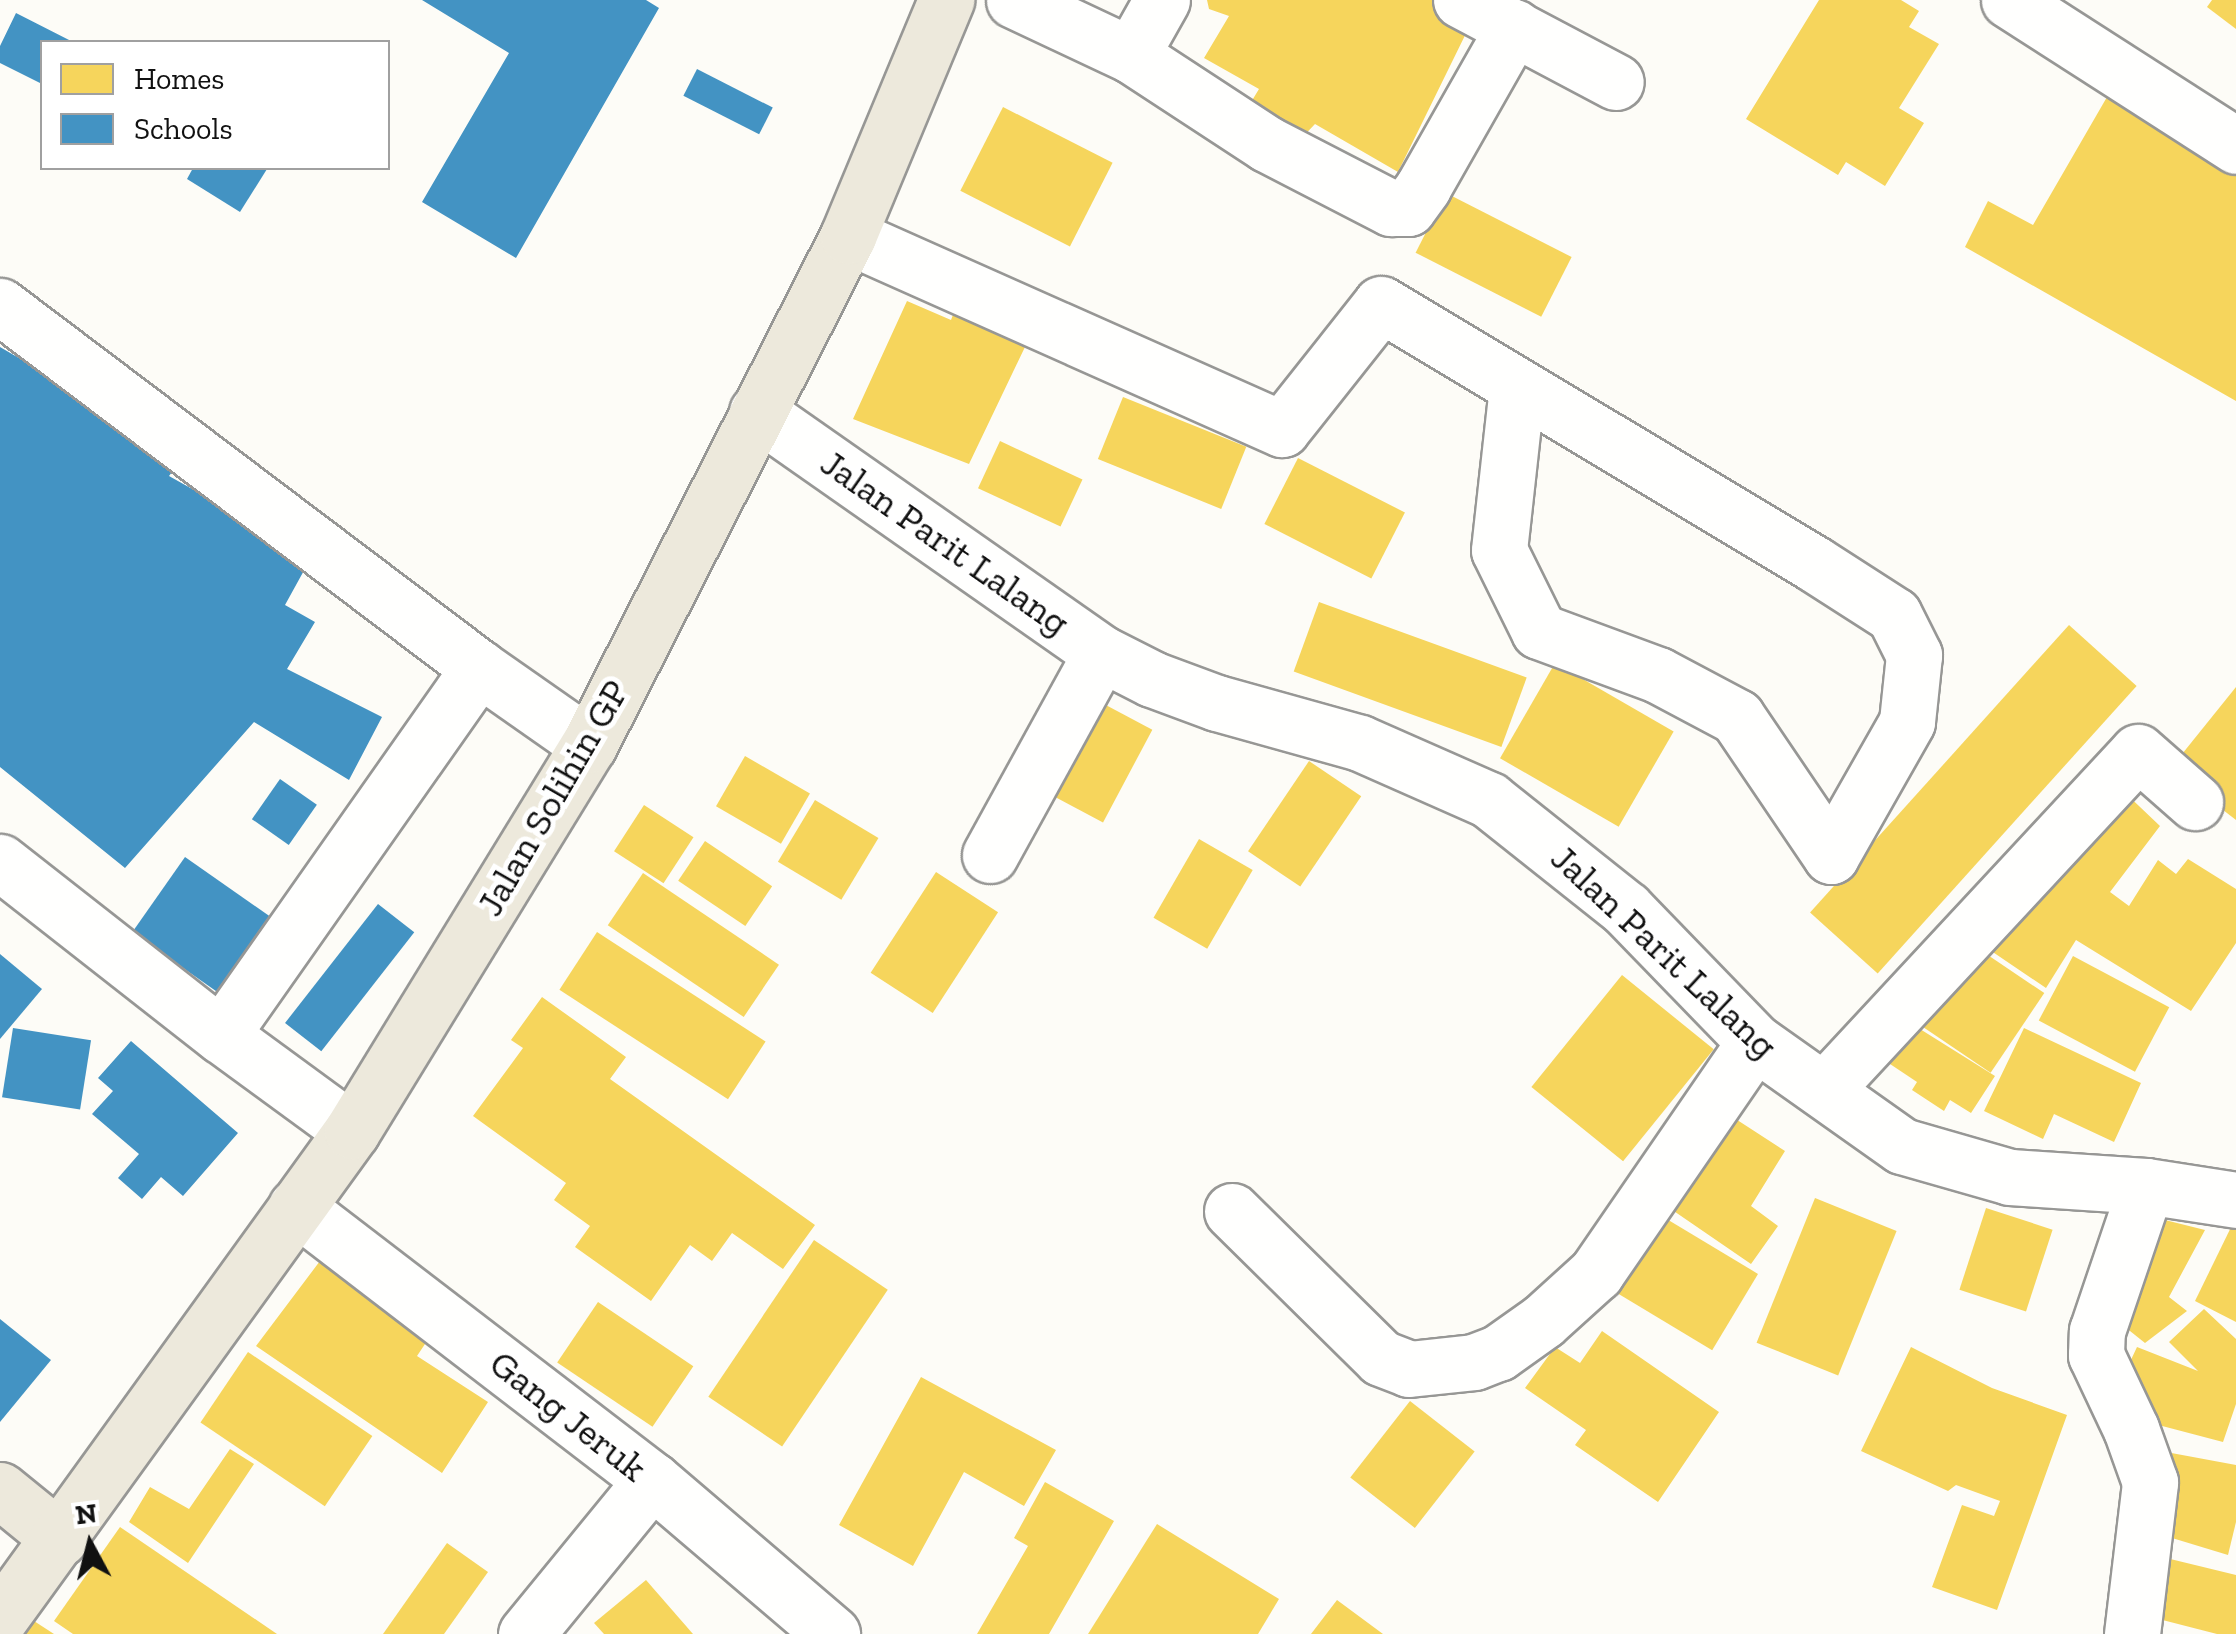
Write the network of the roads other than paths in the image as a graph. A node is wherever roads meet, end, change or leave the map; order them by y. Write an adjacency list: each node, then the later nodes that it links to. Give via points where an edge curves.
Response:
1 (946, 0): 10 (main road, Jalan Solihin GP)
2 (1014, 0): 7 (street)
3 (1162, 0): 7 (street)
4 (1462, 0): 6 (street)
5 (2014, 1): 9 (street)
6 (1514, 28): 7 (street, via 1408,208 1391,208 1267,144); 8 (street)
7 (1131, 55)
8 (1616, 82)
9 (2236, 146)
10 (848, 236): 12 (street, via 1282,429 1382,304); 13 (main road, Jalan Solihin GP)
11 (0, 306): 15 (street)
12 (1516, 386): 12 (street, via 1894,614 1908,635 1915,674 1907,722 1831,856 1737,717 1658,675 1539,631 1500,550)
13 (757, 412): 14 (street, Jalan Parit Lalang); 16 (main road, Jalan Solihin GP)
14 (1101, 653): 18 (street); 21 (street, Jalan Parit Lalang, via 1216,702 1360,743 1489,800 1626,909)
15 (479, 668): 16 (street); 20 (street)
16 (589, 745): 23 (main road, Jalan Solihin GP)
17 (2196, 802): 22 (street, via 2138,752)
18 (990, 855)
19 (0, 862): 20 (street)
20 (221, 1036): 23 (street)
21 (1755, 1042): 22 (street, Jalan Parit Lalang); 27 (street, via 1596,1273 1543,1321 1474,1362 1409,1370 1381,1358)
22 (1824, 1090): 24 (street, Jalan Parit Lalang, via 1902,1146 1947,1162 2010,1177)
23 (352, 1131): 26 (main road, Jalan Solihin GP)
24 (2146, 1186): 25 (street, Jalan Parit Lalang); 34 (street, via 2097,1331 2096,1355 2150,1482)
25 (2236, 1200)
26 (296, 1207): 28 (street, Gang Jeruk); 30 (main road, Jalan Solihin GP)
27 (1232, 1211)
28 (652, 1480): 32 (street); 33 (street, Gang Jeruk)
29 (0, 1490): 30 (main road)
30 (60, 1539): 31 (main road, Jalan Solihin GP)
31 (0, 1618)
32 (526, 1634)
33 (832, 1634)
34 (2132, 1634)

